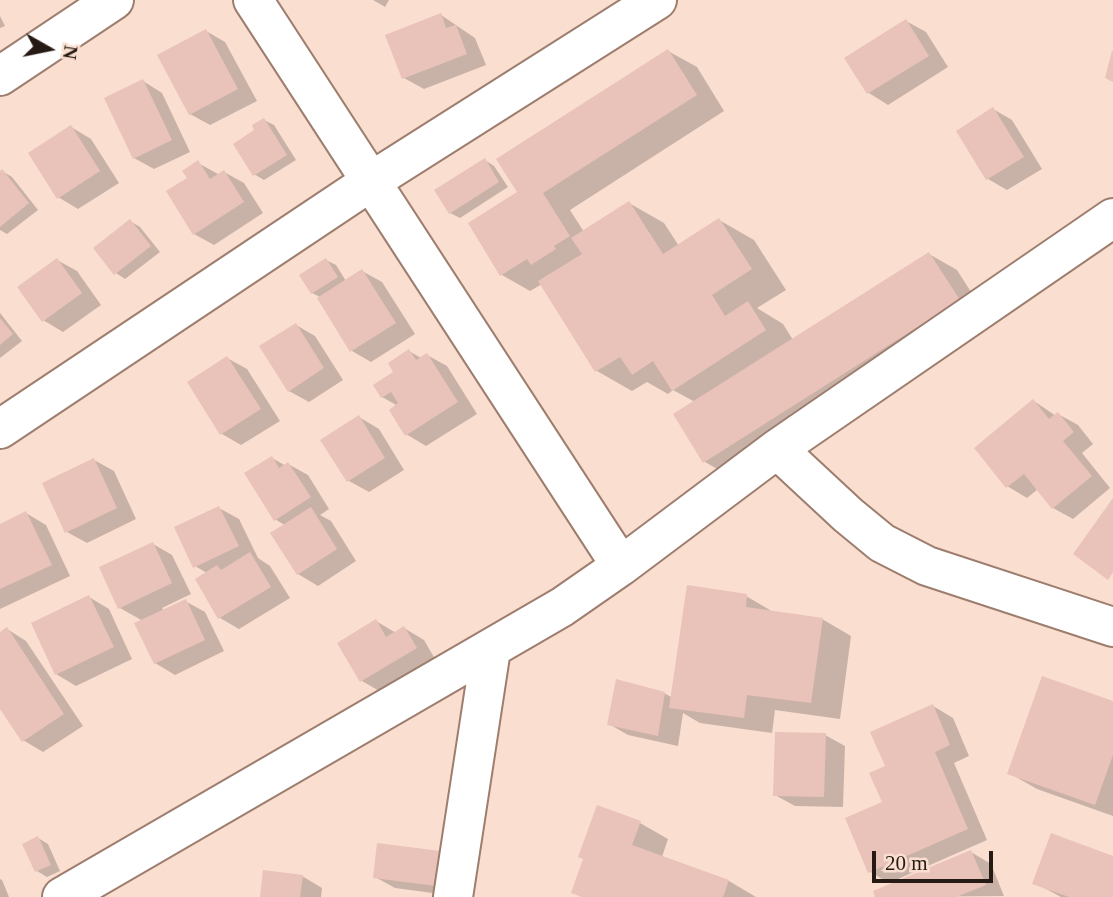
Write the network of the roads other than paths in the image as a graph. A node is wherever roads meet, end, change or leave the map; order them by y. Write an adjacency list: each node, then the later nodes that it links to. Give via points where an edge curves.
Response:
1 (114, 0): 4 (street)
2 (253, 0): 5 (street)
3 (657, 0): 5 (street)
4 (0, 76)
5 (370, 182): 7 (street); 9 (street)
6 (1113, 218): 8 (street)
7 (0, 429)
8 (777, 449): 9 (street); 10 (street, via 882,543 926,566)
9 (621, 566): 11 (street)
10 (1113, 627)
11 (491, 649): 12 (street); 13 (street)
12 (79, 893)
13 (453, 897)

